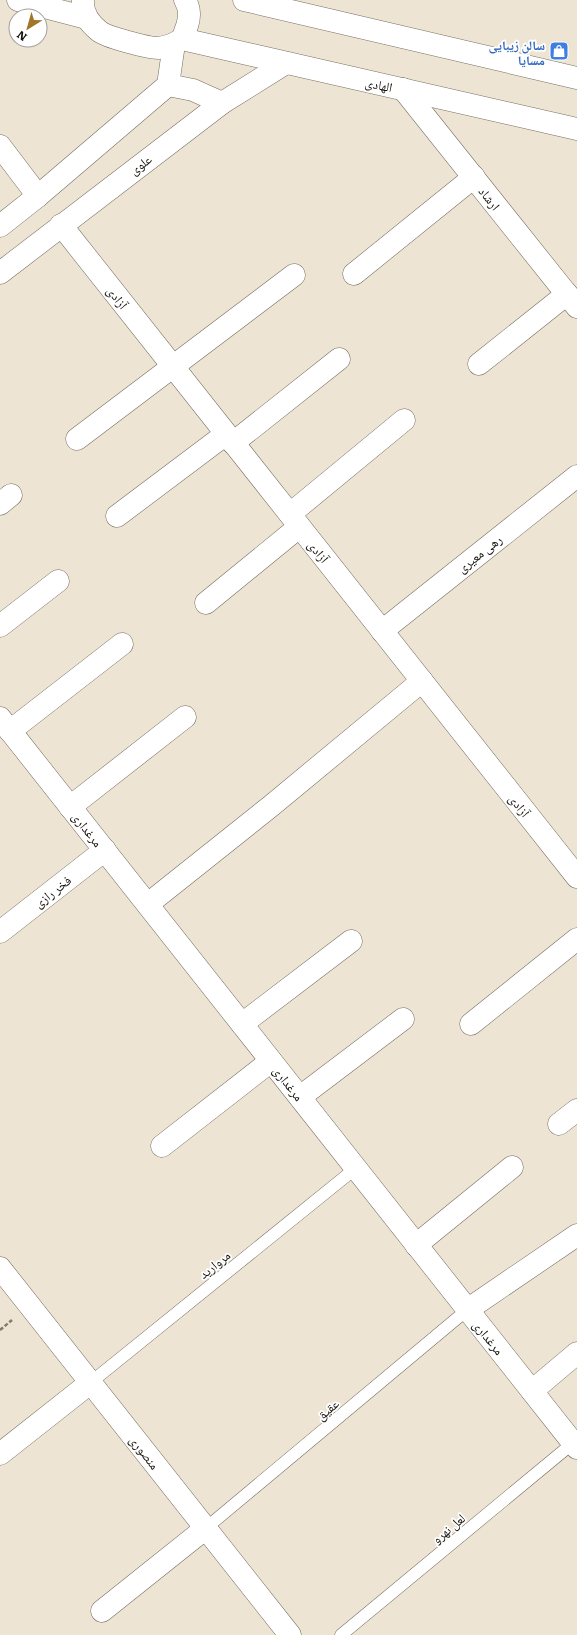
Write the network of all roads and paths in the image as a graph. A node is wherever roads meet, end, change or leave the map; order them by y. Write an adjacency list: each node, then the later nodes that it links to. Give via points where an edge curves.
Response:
1 (18, 0): 4 (street)
2 (185, 0): 5 (street, via 189,19)
3 (244, 0): 7 (street)
4 (85, 9): 5 (street, via 100,32 157,48)
5 (178, 41): 6 (street, الهادی); 8 (street)
6 (286, 63): 9 (street, الهادی); 10 (street, علوی)
7 (577, 78)
8 (168, 85): 10 (street, via 193,90); 14 (street)
9 (403, 89): 11 (street, الهادی); 13 (street, ارشاد)
10 (222, 103): 15 (street, علوی)
11 (577, 129)
12 (0, 146): 14 (street)
13 (474, 177): 18 (street); 20 (street, ارشاد)
14 (38, 196): 16 (street)
15 (61, 225): 17 (street, علوی); 23 (street, آزادی)
16 (0, 226)
17 (0, 273)
18 (354, 274)
19 (294, 275): 23 (street)
20 (572, 300): 22 (street)
21 (339, 359): 26 (street)
22 (479, 364)
23 (172, 365): 25 (street); 26 (street, آزادی)
24 (404, 420): 29 (street)
25 (77, 438)
26 (230, 438): 28 (street); 29 (street, آزادی)
27 (577, 476): 33 (street, رهی معیری)
28 (117, 516)
29 (294, 520): 31 (street); 33 (street, آزادی)
30 (58, 581): 32 (street)
31 (206, 603)
32 (0, 626)
33 (382, 630): 35 (street, آزادی)
34 (122, 644): 37 (street)
35 (422, 681): 40 (street, آزادی); 41 (street)
36 (185, 717): 38 (street)
37 (6, 732): 38 (street, مرغداری)
38 (70, 807): 39 (street, مرغداری)
39 (105, 850): 41 (street, مرغداری); 42 (street, فخر رازی)
40 (574, 868)
41 (148, 904): 46 (street, مرغداری)
42 (0, 932)
43 (577, 939): 47 (street)
44 (351, 941): 46 (street)
45 (403, 1019): 49 (street)
46 (242, 1024): 48 (street, مرغداری)
47 (471, 1024)
48 (271, 1061): 49 (street, مرغداری); 52 (street)
49 (300, 1097): 54 (street, مرغداری)
50 (577, 1110): 51 (street)
51 (558, 1124)
52 (162, 1146)
53 (512, 1167): 56 (street)
54 (356, 1168): 56 (street, مرغداری); 60 (lane, مروارید)
55 (577, 1235): 58 (street)
56 (416, 1245): 58 (street, مرغداری)
57 (0, 1268): 60 (street, منصوری)
58 (467, 1310): 61 (street, مرغداری); 64 (lane, عقیق)
59 (577, 1353): 61 (street)
60 (90, 1383): 63 (street); 64 (street, منصوری)
61 (532, 1391): 62 (street, مرغداری)
62 (575, 1445): 67 (lane, لعل نهرو)
63 (0, 1454)
64 (206, 1528): 65 (street); 66 (street, منصوری)
65 (102, 1611)
66 (290, 1635)
67 (341, 1635)

